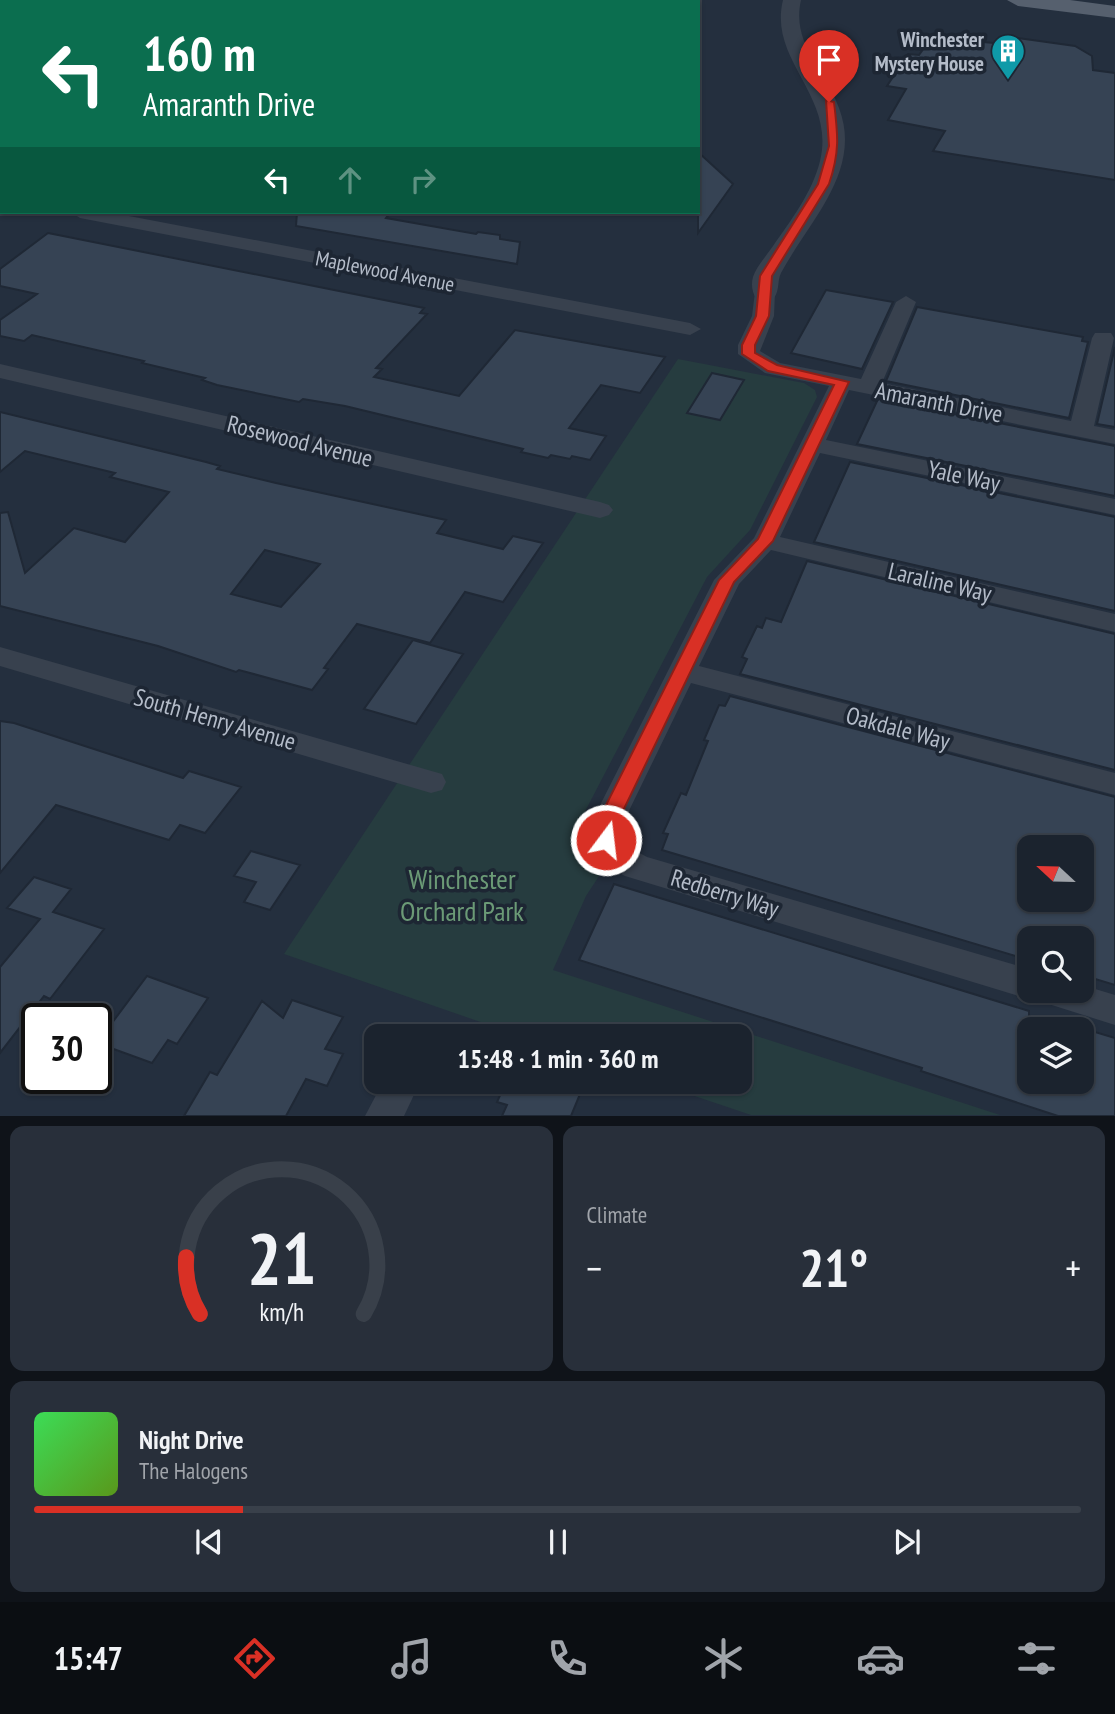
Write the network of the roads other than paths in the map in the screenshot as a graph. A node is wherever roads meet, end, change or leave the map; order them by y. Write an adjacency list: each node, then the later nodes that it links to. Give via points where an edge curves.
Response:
1 (792, 0): 5 (street, via 790,36 829,102 835,146 824,184 766,276)
2 (1018, 0): 3 (main road)
3 (1115, 12)
4 (92, 214): 7 (street, Maplewood Avenue)
5 (765, 292): 10 (street, Amaranth Drive, via 763,316 749,354 773,368)
6 (906, 302): 10 (street, Redberry Way)
7 (690, 330)
8 (1103, 338): 11 (street)
9 (0, 371): 15 (street, Rosewood Avenue)
10 (855, 385): 11 (street, Amaranth Drive); 13 (street, Redberry Way)
11 (1081, 430): 12 (street, Amaranth Drive)
12 (1115, 437)
13 (812, 444): 14 (street, Yale Way); 16 (street, Redberry Way)
14 (1115, 507)
15 (600, 510)
16 (765, 541): 17 (street, Laraline Way); 19 (street, Redberry Way, via 727,580)
17 (1115, 624)
18 (0, 656): 20 (street, South Henry Avenue)
19 (682, 671): 21 (street, Oakdale Way); 22 (street, Redberry Way, via 609,819 606,840 620,858 637,867)
20 (431, 782)
21 (1115, 784)
22 (1017, 980)
23 (1092, 1003): 24 (street)
24 (1115, 1010)
25 (395, 1094): 26 (street)
26 (384, 1115)

